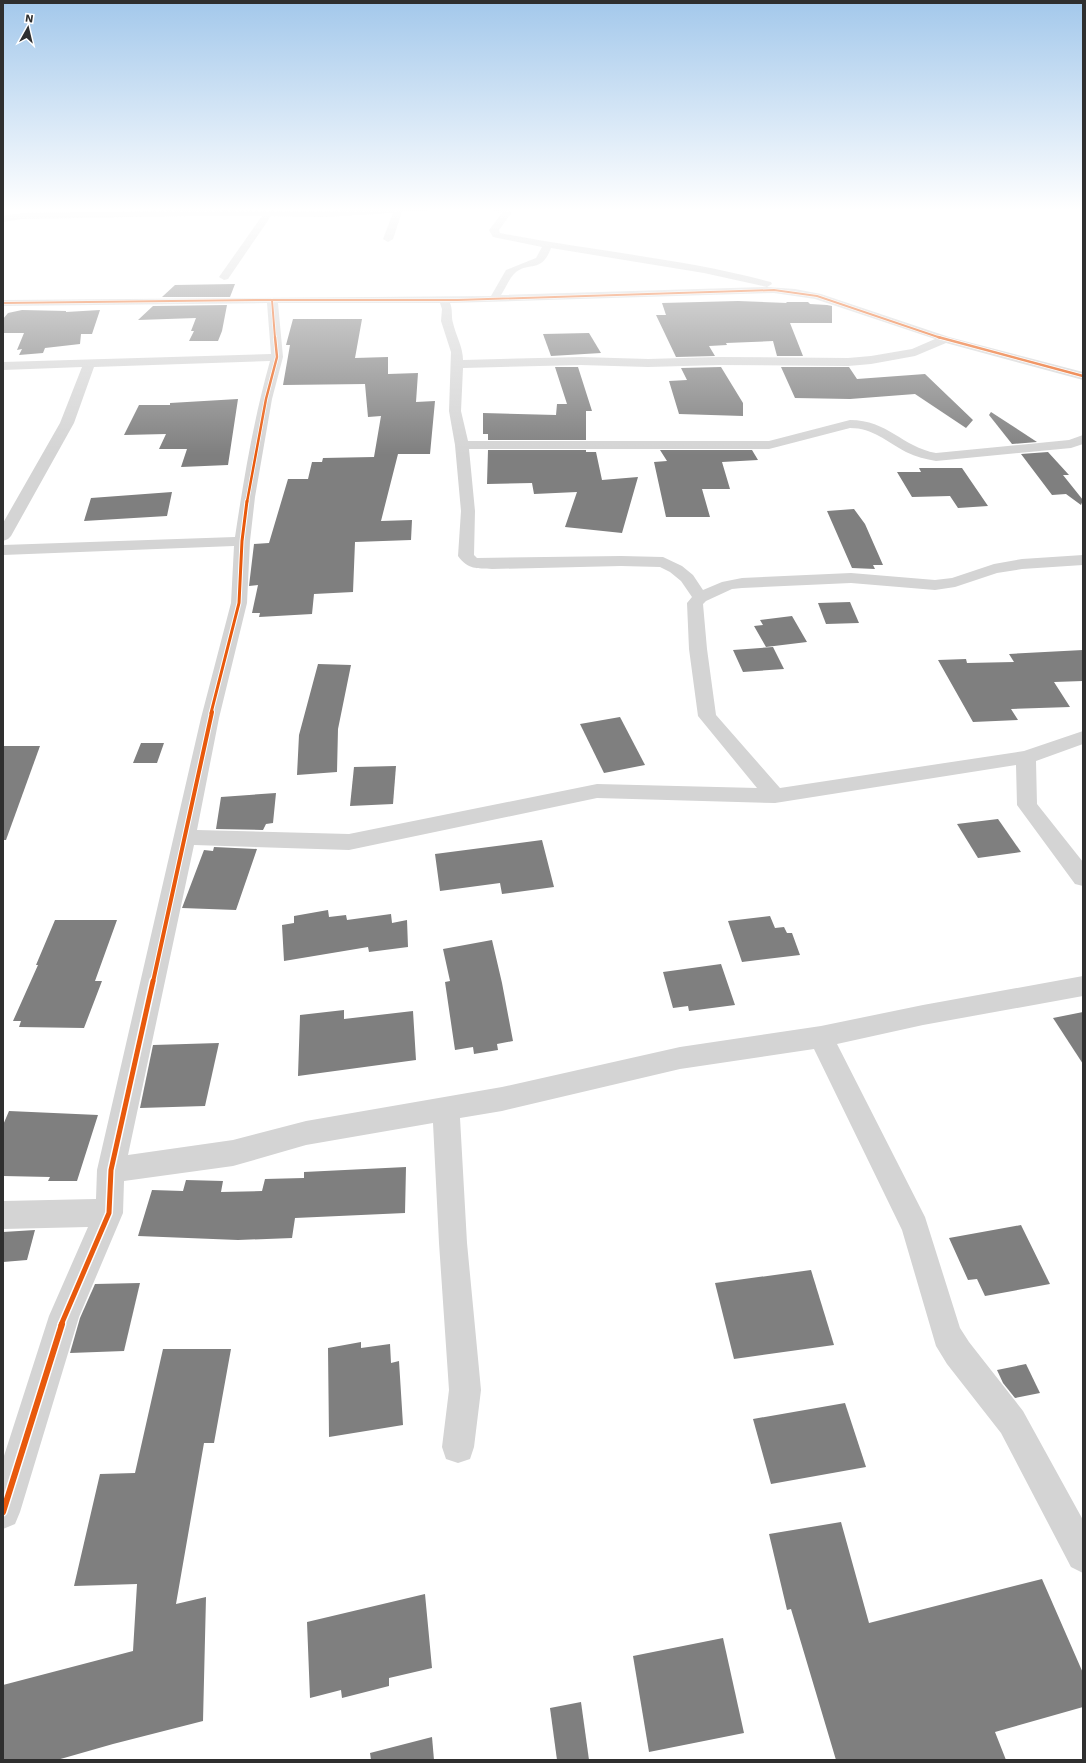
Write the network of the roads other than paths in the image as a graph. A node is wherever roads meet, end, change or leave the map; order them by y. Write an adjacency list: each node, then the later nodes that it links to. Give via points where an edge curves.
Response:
1 (499, 290): 4 (street)
2 (789, 290): 3 (street)
3 (795, 292): 4 (street); 8 (street, via 817,296)
4 (494, 299): 6 (street)
5 (272, 300): 6 (street); 7 (street); 9 (street)
6 (444, 300): 11 (street, via 447,321 457,352)
7 (3, 303)
8 (945, 339): 11 (street, via 915,352 848,362 581,361); 13 (street)
9 (278, 357): 10 (street); 17 (street, via 266,399)
10 (89, 364): 12 (street); 16 (street, via 67,423)
11 (456, 364): 15 (street, via 455,411)
12 (3, 366)
13 (1083, 376)
14 (1083, 439): 15 (street, via 1071,444 936,457 912,450 875,428 863,424 850,424 769,445)
15 (462, 445): 20 (street, via 468,511 466,556 473,562 663,562 687,578)
16 (3, 536)
17 (242, 541): 18 (street); 24 (street, via 239,603 210,718)
18 (3, 550)
19 (1083, 560): 20 (street, via 1022,564 935,585 851,578 742,583 728,585)
20 (700, 597): 23 (street, via 695,603 696,622 707,716)
21 (1083, 737): 22 (street)
22 (1026, 757): 23 (street); 25 (street, via 1027,806)
23 (774, 796): 24 (street, via 597,791 349,842)
24 (185, 837): 29 (street)
25 (1083, 878)
26 (1083, 986): 27 (street, via 923,1015)
27 (821, 1037): 28 (street, via 680,1058 502,1099); 34 (street, via 916,1227 947,1335 1012,1422)
28 (446, 1109): 29 (street, via 306,1132 234,1153); 32 (street, via 453,1243 465,1390)
29 (111, 1170): 30 (street)
30 (109, 1213): 31 (street); 33 (street, via 64,1316)
31 (3, 1215)
32 (458, 1447)
33 (3, 1512)
34 (1083, 1555)

